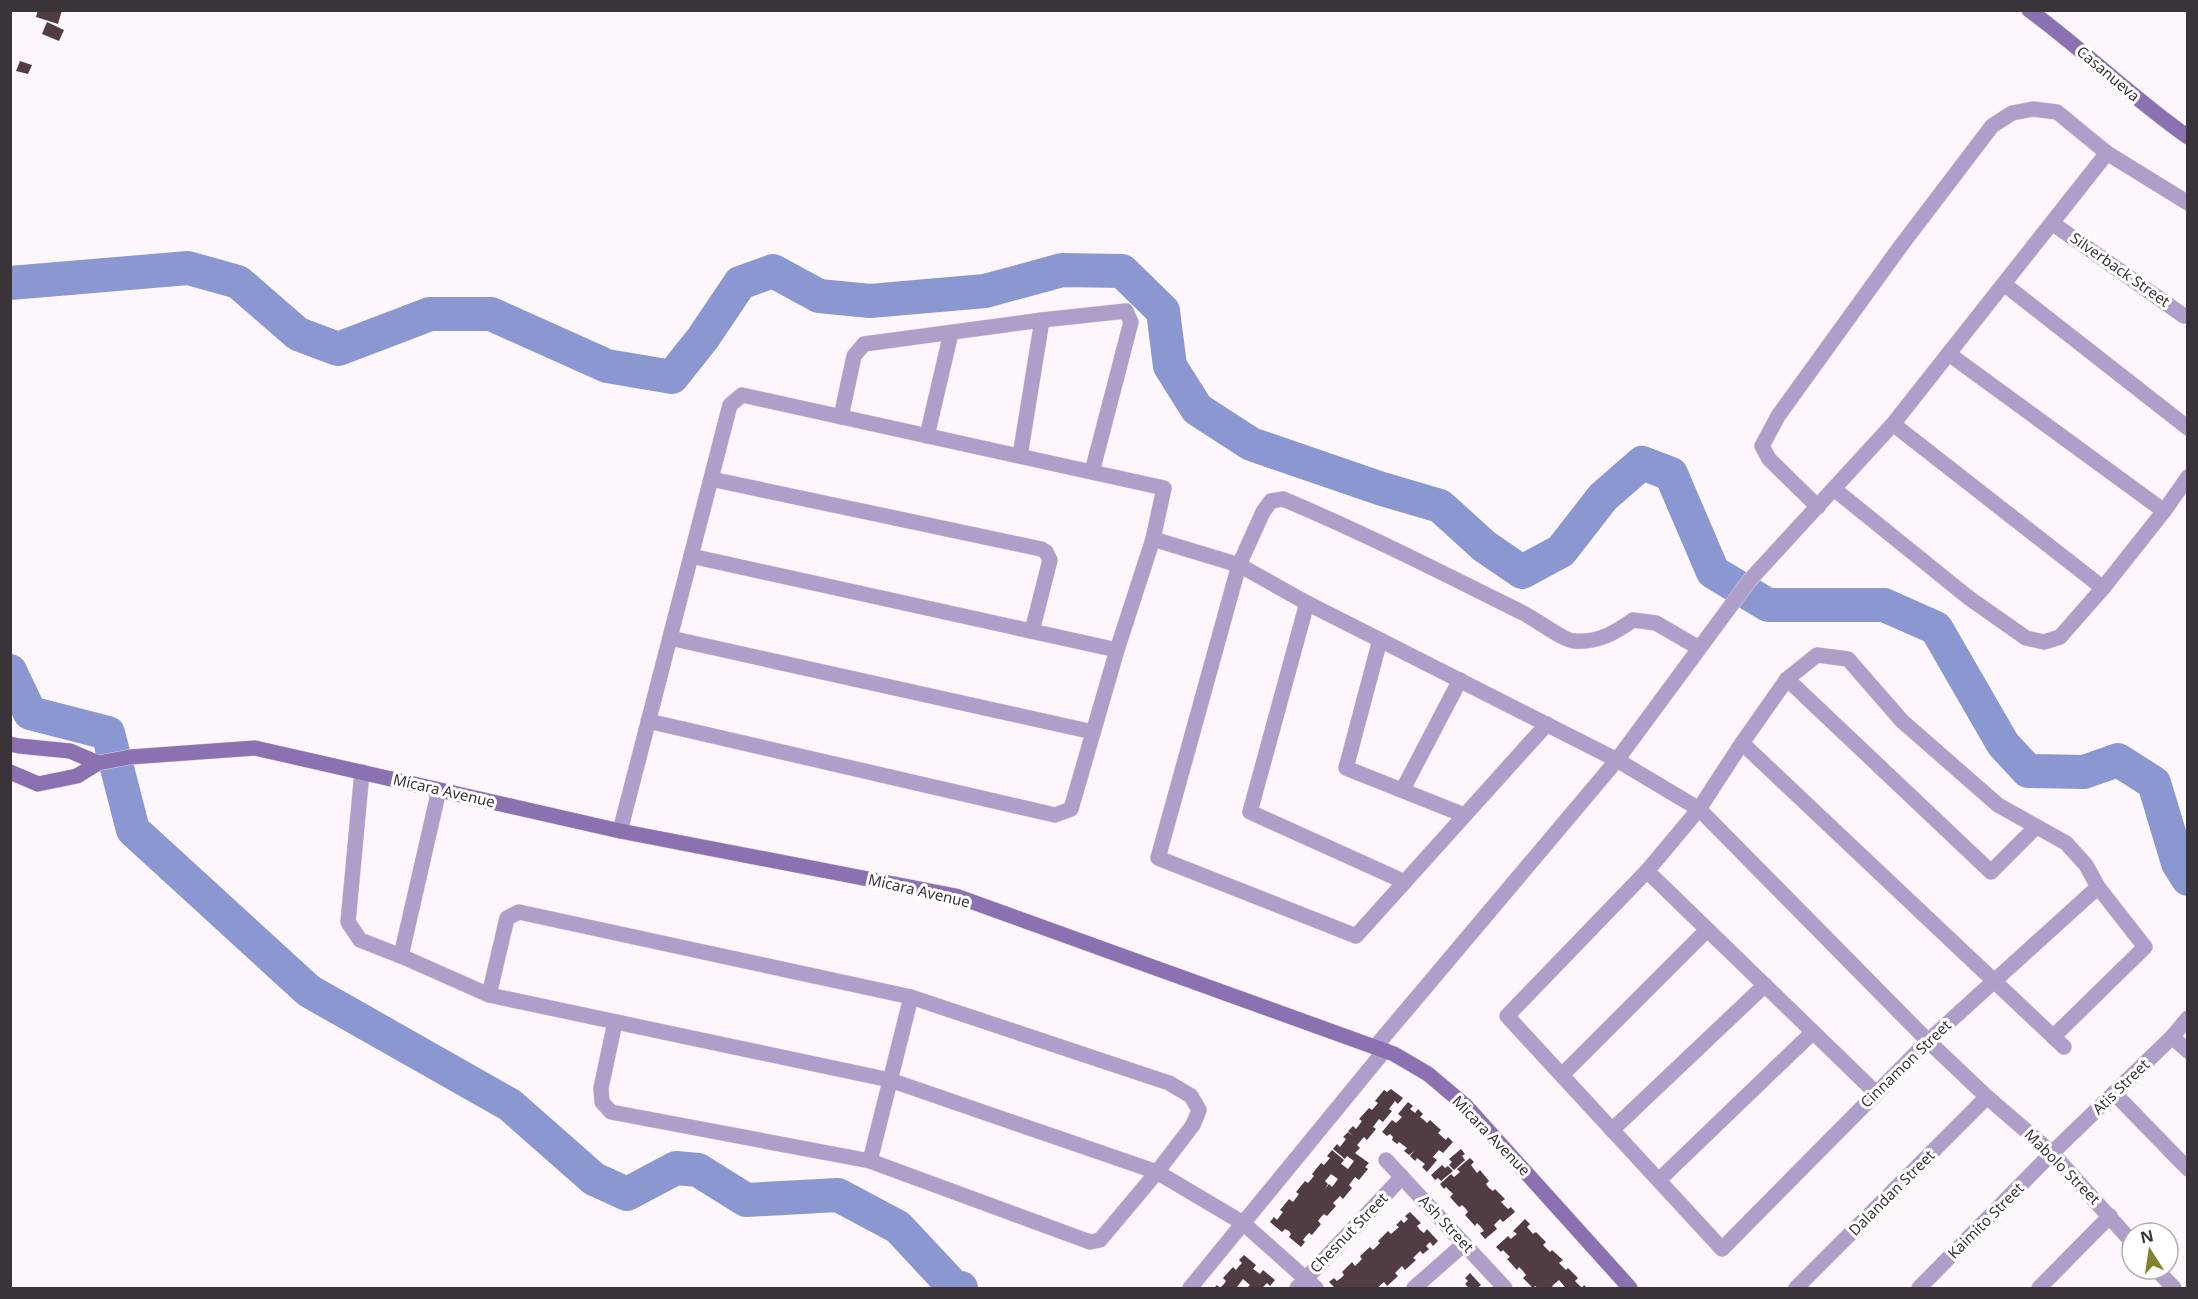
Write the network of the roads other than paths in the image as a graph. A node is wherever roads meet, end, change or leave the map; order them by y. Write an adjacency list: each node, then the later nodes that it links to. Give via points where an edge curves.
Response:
1 (2029, 10): 2 (street, Casanueva)
2 (2187, 137)
3 (2107, 153): 4 (street); 5 (street); 20 (street, via 2057,112 2033,109 2012,113 1992,126 1778,416 1762,446 1769,459)
4 (2187, 203)
5 (2052, 223): 6 (street); 7 (street, Silverback Street)
6 (2004, 284): 10 (street); 13 (street)
7 (2187, 316)
8 (1042, 320): 9 (street); 15 (street); 16 (street, via 1126,311 1131,322)
9 (951, 333): 11 (street, via 864,344 854,356); 14 (street)
10 (1949, 354): 12 (street); 21 (street)
11 (841, 417): 14 (street); 18 (street, via 742,394 730,405)
12 (1893, 424): 19 (street); 25 (street)
13 (2187, 428)
14 (927, 436): 15 (street)
15 (1020, 456): 16 (street)
16 (1092, 472): 22 (street, via 1164,488)
17 (2187, 477): 21 (street)
18 (711, 479): 23 (street); 27 (street, via 1041,549 1050,560)
19 (1834, 489): 20 (street); 25 (street, via 1969,598 2026,638 2044,642 2060,637)
20 (1818, 507): 30 (street, via 1749,581)
21 (2164, 511): 25 (street)
22 (1153, 539): 24 (street, Mabolo Street); 31 (street)
23 (691, 556): 27 (street); 28 (street)
24 (1239, 566): 26 (street, Mabolo Street); 30 (street, via 1263,512 1271,501 1283,498 1354,528 1572,641 1598,640 1633,620 1656,622); 50 (street, via 1158,858 1356,936)
25 (2103, 588)
26 (1307, 603): 29 (street, Mabolo Street); 50 (street, via 1250,812)
27 (1032, 631): 31 (street)
28 (670, 638): 34 (street); 36 (street)
29 (1380, 640): 33 (street, Mabolo Street); 43 (street, via 1346,768)
30 (1700, 648): 39 (street)
31 (1117, 650): 36 (street)
32 (1787, 679): 37 (street); 47 (street, via 1818,655 1848,659 1902,721 1998,805); 47 (street, via 1991,872)
33 (1460, 680): 35 (street, Mabolo Street); 43 (street)
34 (648, 721): 36 (street, via 1055,815 1071,809); 48 (street)
35 (1547, 724): 39 (street, Mabolo Street); 46 (street)
36 (1094, 732)
37 (1742, 742): 45 (street); 54 (street)
38 (10, 744): 40 (street, via 70,751)
39 (1617, 760): 45 (street, Mabolo Street); 63 (street)
40 (98, 763): 41 (street, Micara Avenue, via 76,776 38,784); 42 (street, Micara Avenue, via 255,748)
41 (10, 772)
42 (362, 772): 44 (street, Micara Avenue); 53 (street, via 348,922 360,940)
43 (1403, 789): 46 (street)
44 (439, 790): 48 (street, Micara Avenue); 53 (street)
45 (1699, 809): 49 (street); 62 (street, Mabolo Street)
46 (1464, 815): 50 (street)
47 (2036, 827): 51 (street, via 2066,843 2086,865)
48 (620, 831): 63 (street, Micara Avenue, via 956,896)
49 (1647, 871): 52 (street); 65 (street, via 1507,1016)
50 (1405, 882)
51 (2098, 887): 54 (street, Cinnamon Street); 54 (street, via 2145,947 2059,1042)
52 (1707, 930): 55 (street); 65 (street)
53 (401, 956): 56 (street)
54 (1994, 981): 62 (street, Cinnamon Street)
55 (1765, 985): 60 (street); 70 (street)
56 (489, 995): 57 (street, via 507,918 519,912); 59 (street)
57 (911, 997): 66 (street); 75 (street, via 1169,1083 1191,1096 1199,1110 1193,1125)
58 (2187, 1018): 61 (street, Atis Street)
59 (615, 1022): 66 (street); 73 (street, via 601,1088 602,1102 611,1112)
60 (1813, 1032): 67 (street); 77 (street)
61 (2172, 1036): 64 (street); 68 (street, Atis Street)
62 (1928, 1041): 67 (street, Cinnamon Street); 69 (street, Mabolo Street)
63 (1381, 1048): 79 (street); 86 (street, Micara Avenue, via 1428,1074 1466,1106)
64 (2187, 1052)
65 (1562, 1075): 70 (street)
66 (890, 1080): 73 (street); 75 (street)
67 (1876, 1093): 77 (street, Cinnamon Street, via 1722,1249)
68 (2114, 1093): 71 (street, Atis Street); 74 (street)
69 (1987, 1097): 71 (street, Mabolo Street); 87 (street, Dalandan Street)
70 (1612, 1130): 77 (street)
71 (2052, 1154): 78 (street, Mabolo Street); 88 (street, Kaimito Street)
72 (1386, 1160): 76 (street, Ash Street)
73 (870, 1161): 75 (street, via 1090,1242 1100,1240)
74 (2187, 1170)
75 (1157, 1172): 79 (street)
76 (1402, 1177): 81 (street, Ash Street); 82 (street, Chesnut Street)
77 (1659, 1180)
78 (2110, 1216): 80 (street, Mabolo Street); 89 (street)
79 (1243, 1223): 82 (street); 83 (street)
80 (2120, 1228)
81 (1464, 1244): 84 (street); 85 (street, Ash Street)
82 (1306, 1285)
83 (1190, 1288)
84 (1414, 1288)
85 (1505, 1288)
86 (1630, 1288)
87 (1797, 1288)
88 (1919, 1288)
89 (2039, 1288)

